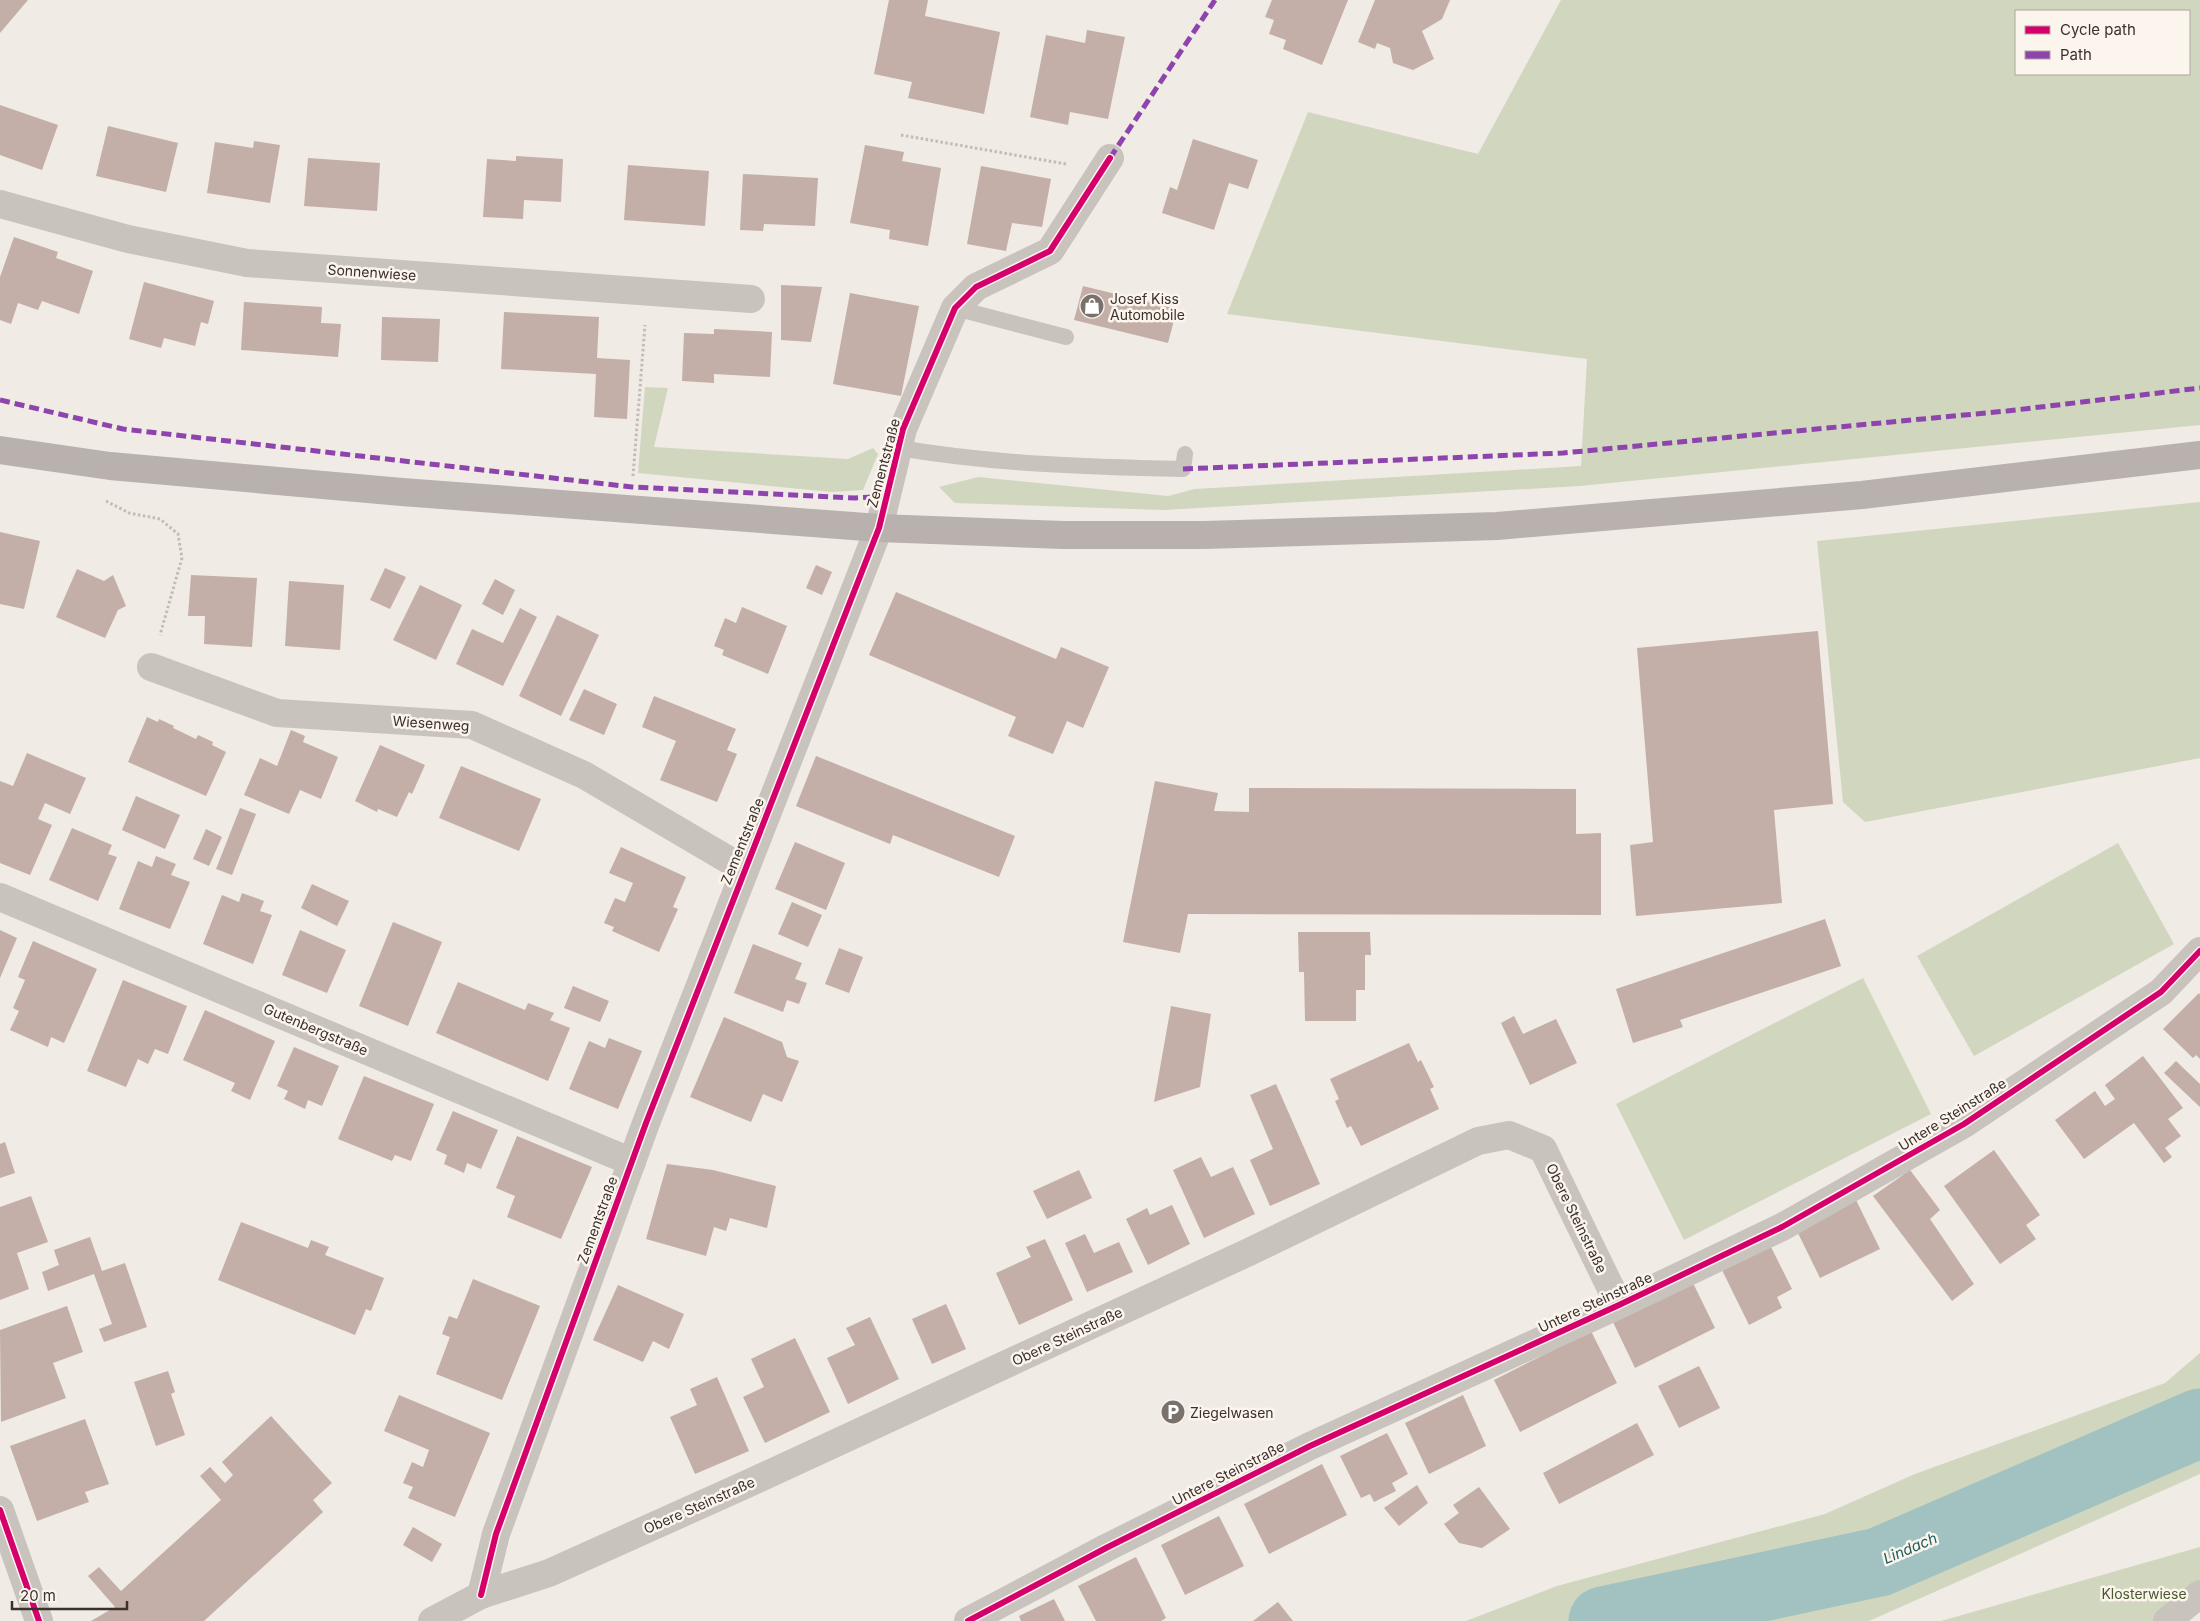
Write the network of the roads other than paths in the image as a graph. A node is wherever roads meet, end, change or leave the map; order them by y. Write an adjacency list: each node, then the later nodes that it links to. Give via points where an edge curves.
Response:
1 (1105, 165): 4 (street, Zementstraße, via 1050,251 976,287)
2 (0, 204): 3 (street, Sonnenwiese, via 128,239 247,263)
3 (751, 299)
4 (955, 308): 5 (lane); 6 (street, Zementstraße, via 903,429)
5 (1066, 337)
6 (899, 448): 8 (lane, via 959,458 1184,469); 10 (street, Zementstraße)
7 (3, 449): 10 (main road, via 129,468)
8 (1185, 454)
9 (2200, 456): 10 (main road, via 1862,496 1497,526 1063,535)
10 (879, 528): 12 (street, Zementstraße)
11 (151, 667): 12 (street, Wiesenweg, via 277,713 472,725 584,775)
12 (744, 869): 15 (street, Zementstraße)
13 (0, 897): 15 (street, Gutenbergstraße)
14 (2200, 951): 16 (street, Untere Steinstraße, via 2161,992 1964,1124 1782,1227)
15 (632, 1162): 19 (street, Zementstraße, via 496,1534)
16 (1619, 1305): 19 (street, Obere Steinstraße, via 1543,1149 1509,1135 1478,1141 1249,1252 747,1484 549,1573); 22 (street, Untere Steinstraße, via 1310,1446)
17 (0, 1510): 20 (street)
18 (2200, 1594): 23 (street)
19 (481, 1595): 21 (street, Obere Steinstraße)
20 (39, 1621)
21 (432, 1621)
22 (968, 1621)
23 (2167, 1621)

